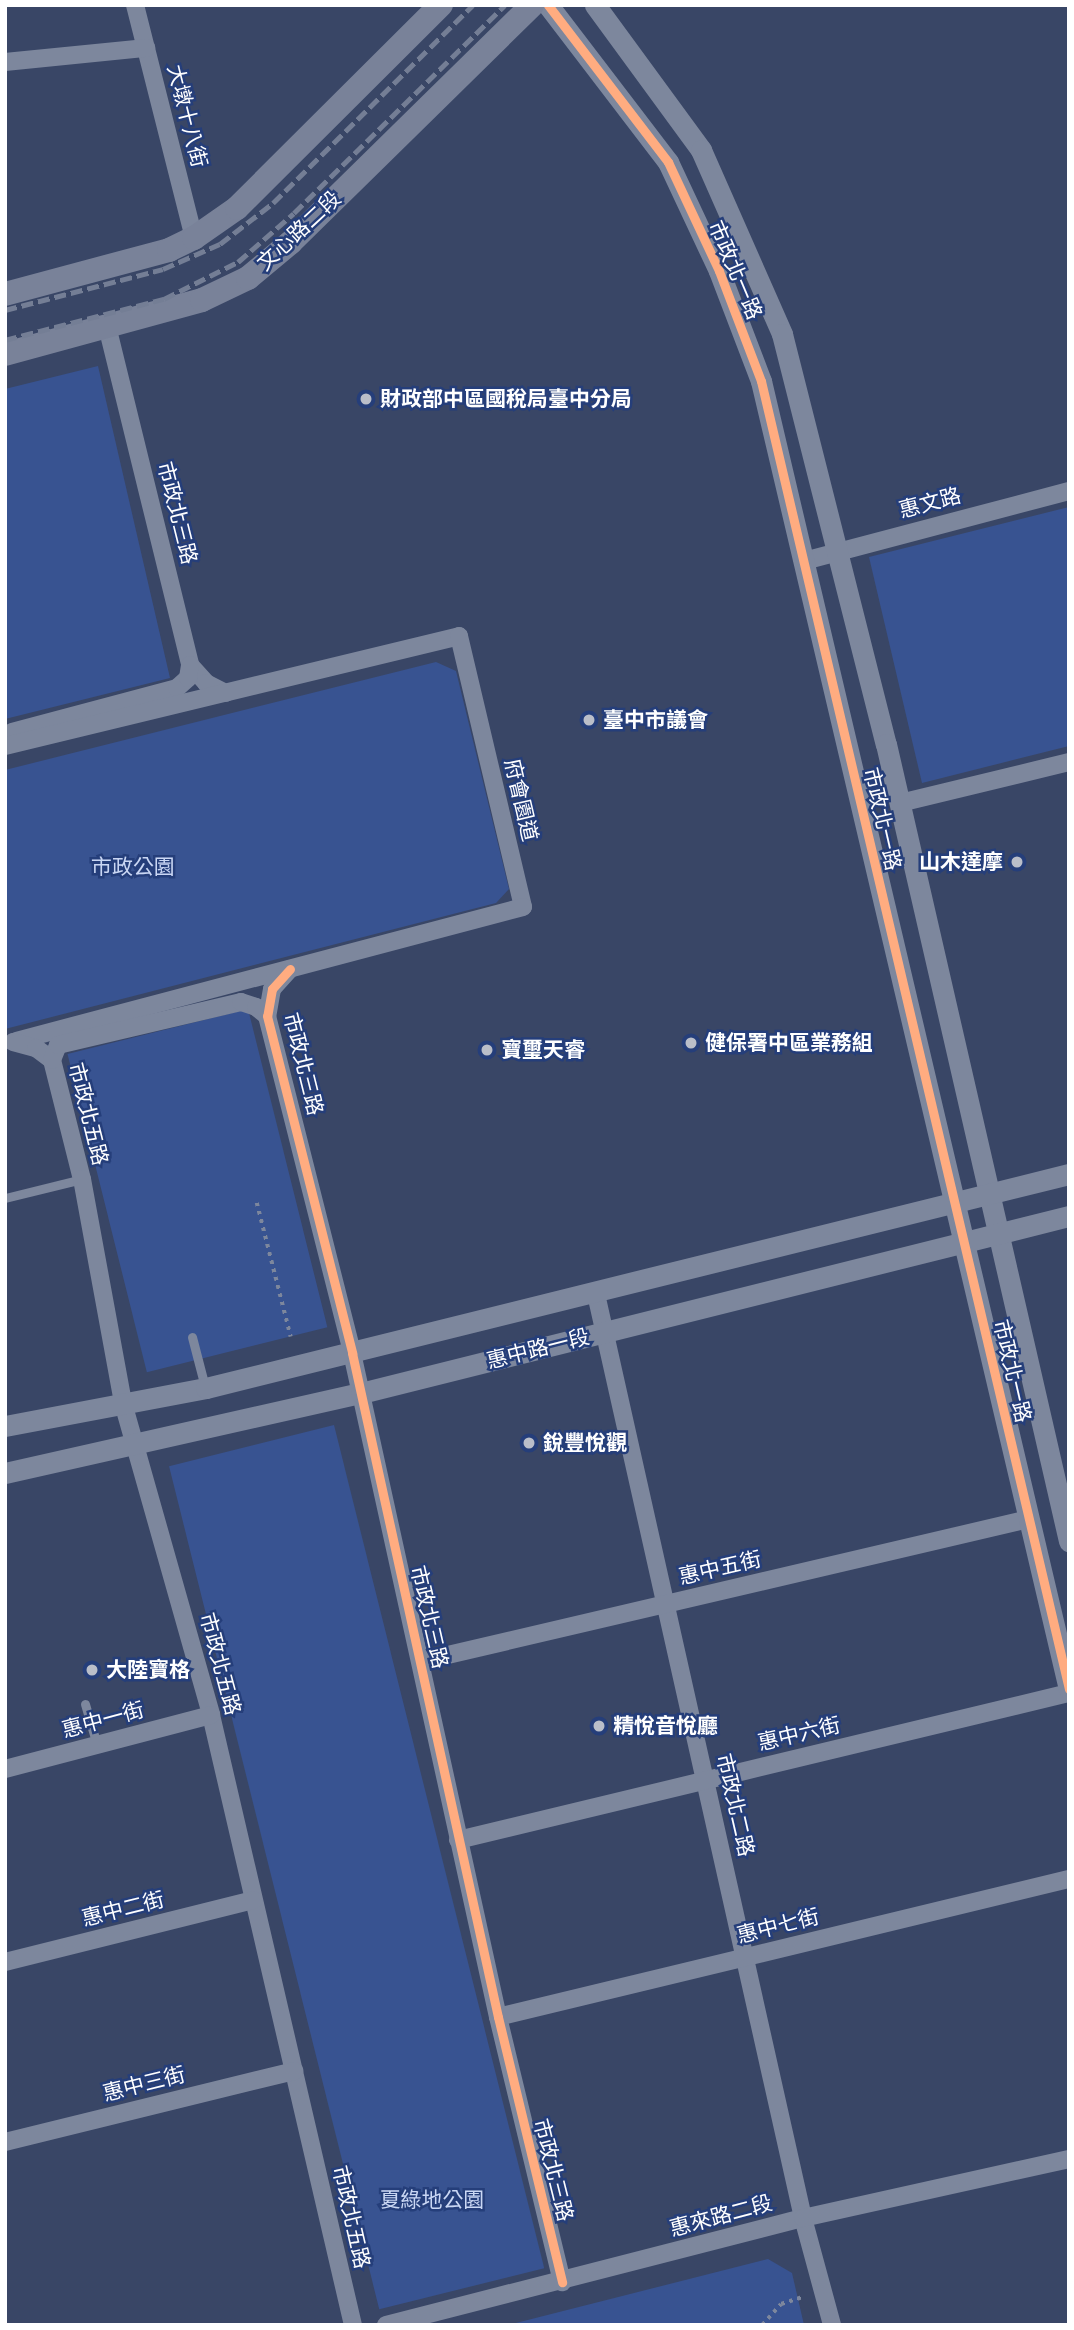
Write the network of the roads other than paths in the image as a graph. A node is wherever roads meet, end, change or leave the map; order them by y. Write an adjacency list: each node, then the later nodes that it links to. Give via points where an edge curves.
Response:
1 (135, 5): 6 (street, 大墩十八街)
2 (442, 5): 8 (main road, via 237,208)
3 (533, 5): 10 (main road, 文心路二段, via 290,243 248,278 202,300)
4 (548, 5): 14 (street, 市政北一路, via 668,162 719,271 761,381)
5 (595, 5): 13 (street, 市政北一路, via 701,150 726,199 782,334)
6 (146, 48): 7 (street); 8 (street, 大墩十八街)
7 (5, 62)
8 (194, 238): 9 (main road, via 169,250)
9 (5, 294)
10 (107, 326): 11 (main road, 文心路二段); 15 (street, 市政北三路)
11 (5, 354)
12 (1069, 491): 13 (street, 惠文路)
13 (838, 551): 14 (street, 惠文路); 21 (street, 市政北一路)
14 (804, 561): 32 (street, 市政北一路)
15 (190, 665): 16 (street, via 206,683); 17 (street, via 188,678 177,688)
16 (226, 693): 17 (street, 府會園道); 22 (street, 府會園道, via 459,636 523,907)
17 (90, 718): 18 (street); 19 (street, 府會園道)
18 (5, 734)
19 (5, 746)
20 (1069, 762): 21 (street)
21 (900, 803): 30 (street, 市政北一路)
22 (290, 969): 23 (street, 府會園道); 24 (street, 市政北三路, via 272,989)
23 (158, 1002): 25 (street); 26 (street, 府會園道)
24 (267, 1016): 25 (street, via 241,1002); 39 (street, 市政北三路)
25 (164, 1020): 27 (street, via 58,1045)
26 (9, 1043): 27 (street, 市政北五路, via 36,1048)
27 (52, 1060): 29 (street, 市政北五路)
28 (1069, 1174): 30 (street, 惠中路一段)
29 (82, 1179): 31 (lane); 42 (street, 市政北五路)
30 (988, 1197): 32 (street, 惠中路一段); 34 (street, 市政北一路)
31 (5, 1198)
32 (955, 1205): 35 (street, 市政北一路); 36 (street, 惠中路一段)
33 (1069, 1216): 34 (street, 惠中路一段)
34 (997, 1234): 35 (street, 惠中路一段); 47 (street, 市政北一路)
35 (964, 1242): 37 (street, 惠中路一段); 46 (street, 市政北一路)
36 (596, 1294): 37 (street, 市政北二路); 39 (street, 惠中路一段)
37 (605, 1333): 41 (street, 惠中路一段); 48 (street, 市政北二路)
38 (192, 1337): 40 (lane)
39 (352, 1353): 40 (street, 惠中路一段); 41 (street, 市政北三路)
40 (206, 1388): 42 (street, 惠中路一段)
41 (361, 1393): 44 (street, 惠中路一段); 49 (street, 市政北三路)
42 (124, 1404): 43 (street, 惠中路一段); 44 (street, 市政北五路)
43 (5, 1426)
44 (133, 1441): 45 (street, 惠中路一段); 52 (street, 市政北五路)
45 (5, 1474)
46 (1029, 1519): 48 (street, 惠中五街); 50 (street, 市政北一路)
47 (1069, 1541)
48 (666, 1604): 49 (street, 惠中五街); 55 (street, 市政北二路)
49 (422, 1661): 56 (street, 市政北三路)
50 (1069, 1691): 55 (street, 惠中六街)
51 (85, 1704): 53 (lane)
52 (211, 1715): 53 (street, 惠中一街); 58 (street, 市政北五路)
53 (97, 1745): 54 (street, 惠中一街)
54 (5, 1769)
55 (706, 1780): 56 (street, 惠中六街); 59 (street, 市政北二路)
56 (458, 1840): 61 (street, 市政北三路)
57 (1069, 1879): 59 (street, 惠中七街)
58 (253, 1900): 60 (street, 惠中二街); 62 (street, 市政北五路)
59 (746, 1957): 61 (street, 惠中七街); 65 (street, 市政北二路)
60 (5, 1962)
61 (498, 2017): 66 (street, 市政北三路)
62 (294, 2071): 63 (street, 惠中三街); 67 (street, 市政北五路)
63 (5, 2142)
64 (1069, 2159): 65 (street, 惠來路二段)
65 (803, 2218): 66 (street, 惠來路二段); 69 (street, 市政北二路)
66 (562, 2282): 68 (street, 惠來路二段)
67 (353, 2325)
68 (386, 2325)
69 (832, 2325)

